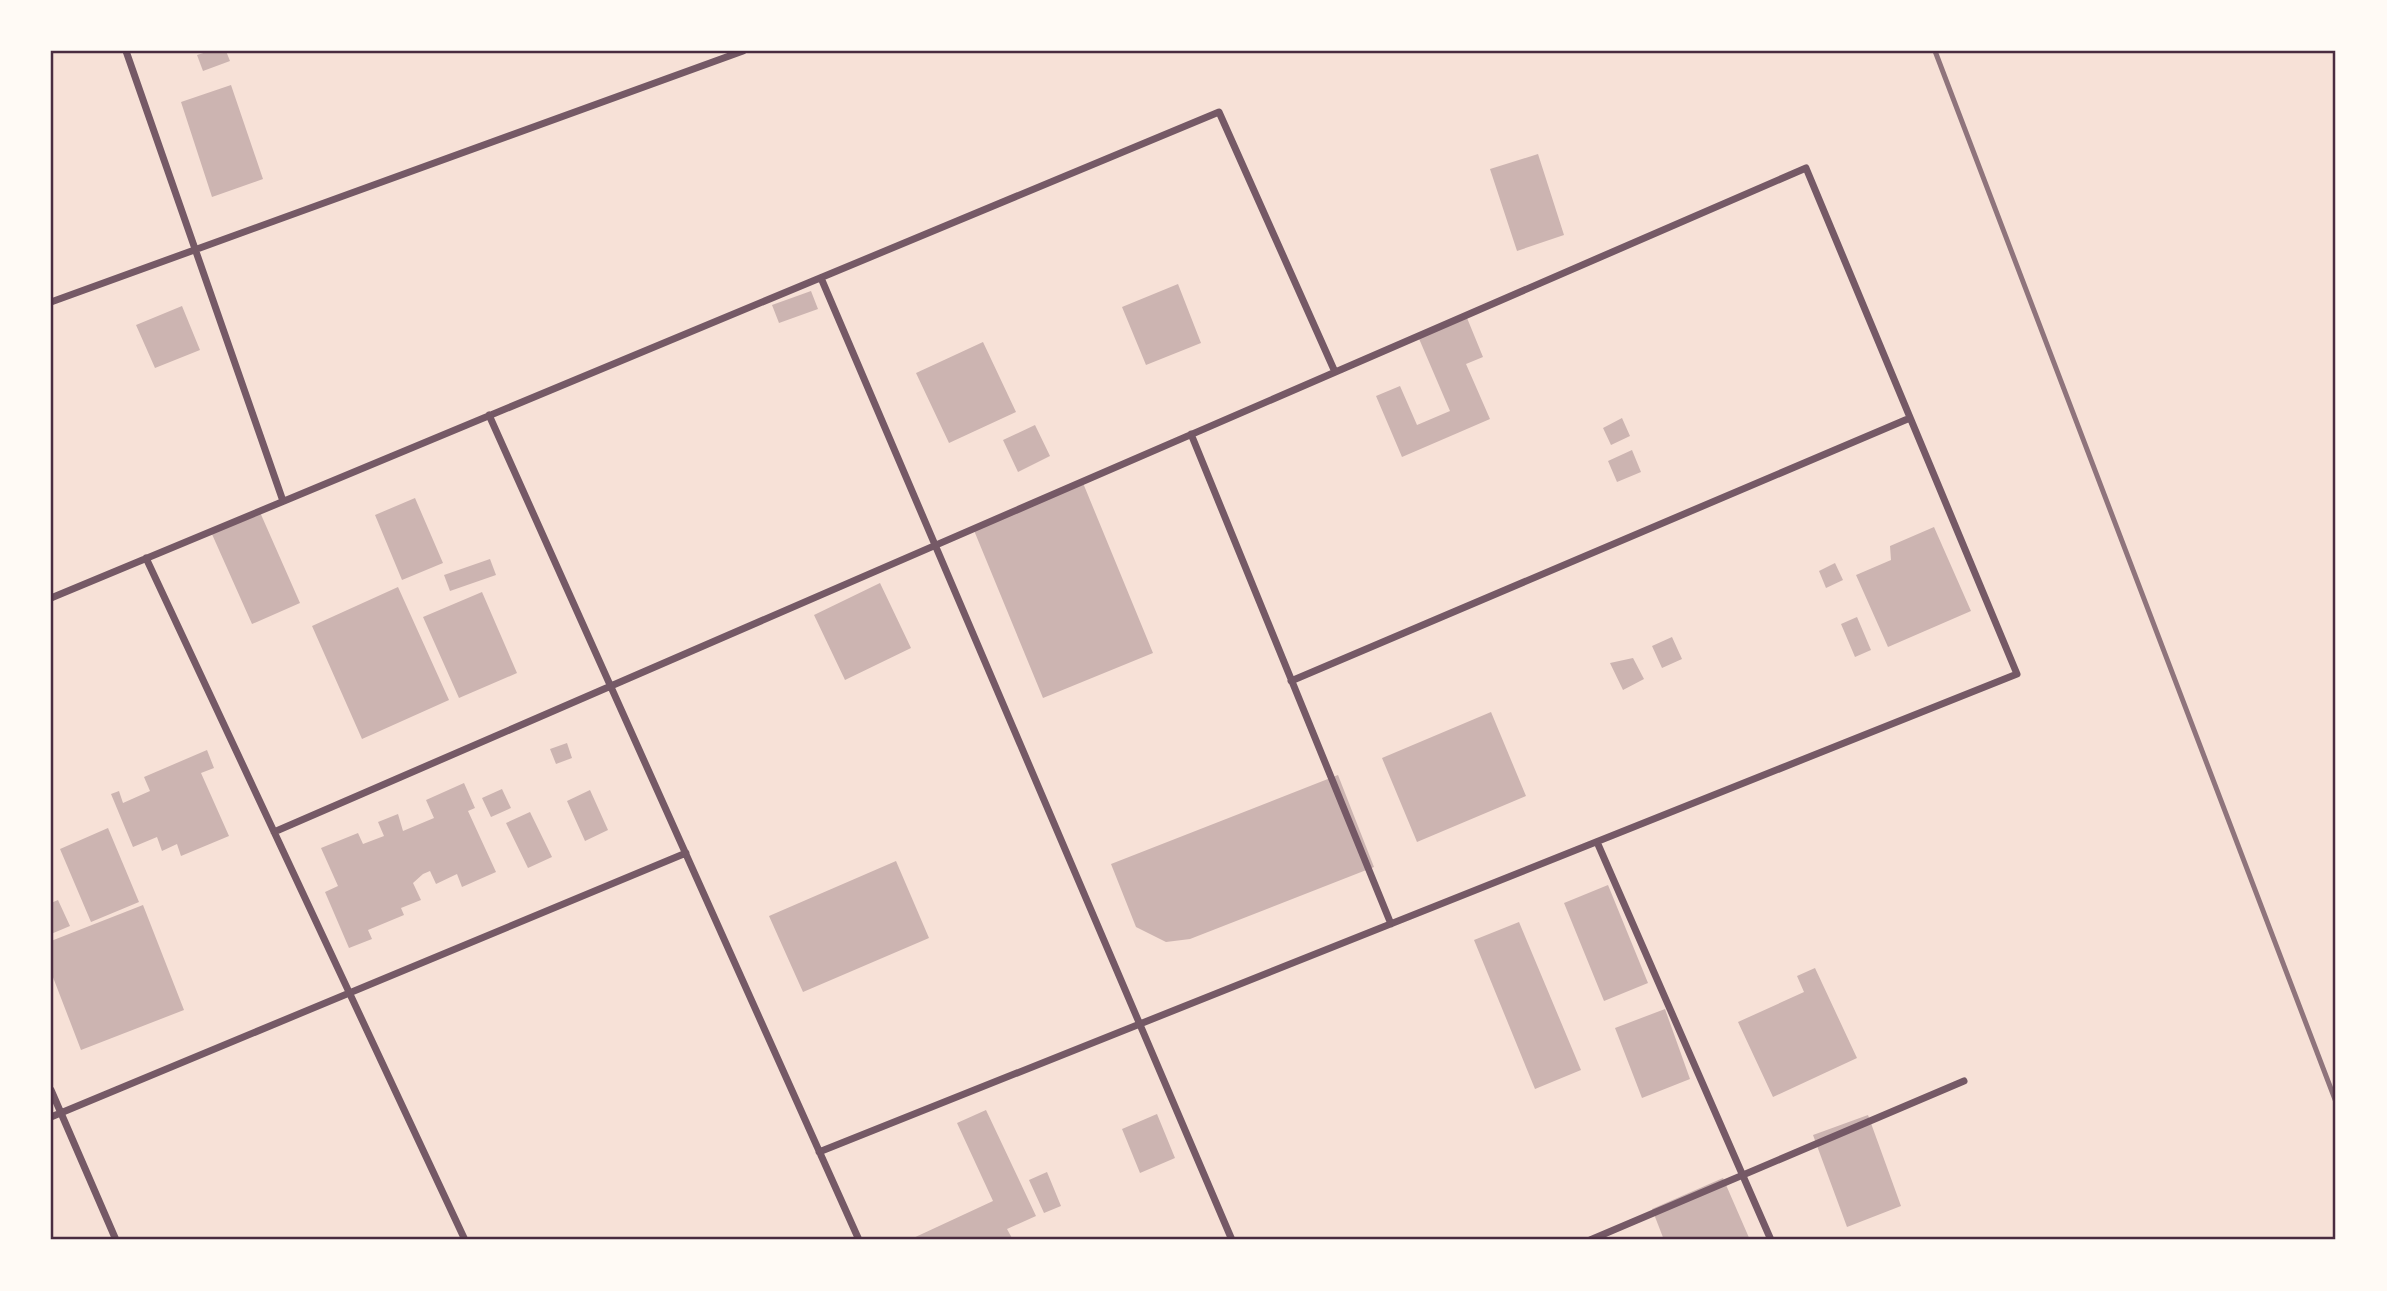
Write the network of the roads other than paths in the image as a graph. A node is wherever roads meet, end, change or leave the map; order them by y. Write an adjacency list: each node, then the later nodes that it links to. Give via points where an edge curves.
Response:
1 (126, 51): 3 (street)
2 (741, 51): 3 (street)
3 (195, 249): 5 (street); 10 (street)
4 (821, 278): 6 (street, via 1219,112); 7 (street); 11 (street)
5 (51, 302)
6 (1335, 372): 8 (street, via 1806,168); 9 (street)
7 (489, 415): 10 (street); 15 (street)
8 (1910, 418): 14 (street); 17 (street, via 2017,674)
9 (1191, 434): 11 (street); 14 (street)
10 (283, 501): 12 (street)
11 (935, 545): 15 (street); 21 (street)
12 (146, 558): 13 (street); 16 (street)
13 (51, 597)
14 (1292, 681): 19 (street)
15 (610, 686): 16 (street); 18 (street)
16 (274, 832): 20 (street)
17 (1597, 842): 19 (street); 27 (street)
18 (686, 853): 20 (street); 26 (street)
19 (1391, 924): 21 (street)
20 (350, 993): 24 (street); 29 (street)
21 (1140, 1024): 26 (street); 31 (street)
22 (1964, 1081): 27 (street)
23 (51, 1090): 24 (street)
24 (61, 1113): 25 (street); 28 (street)
25 (51, 1117)
26 (819, 1152): 30 (street)
27 (1743, 1175): 32 (street); 33 (street)
28 (116, 1240)
29 (465, 1240)
30 (859, 1240)
31 (1232, 1240)
32 (1590, 1240)
33 (1772, 1240)

